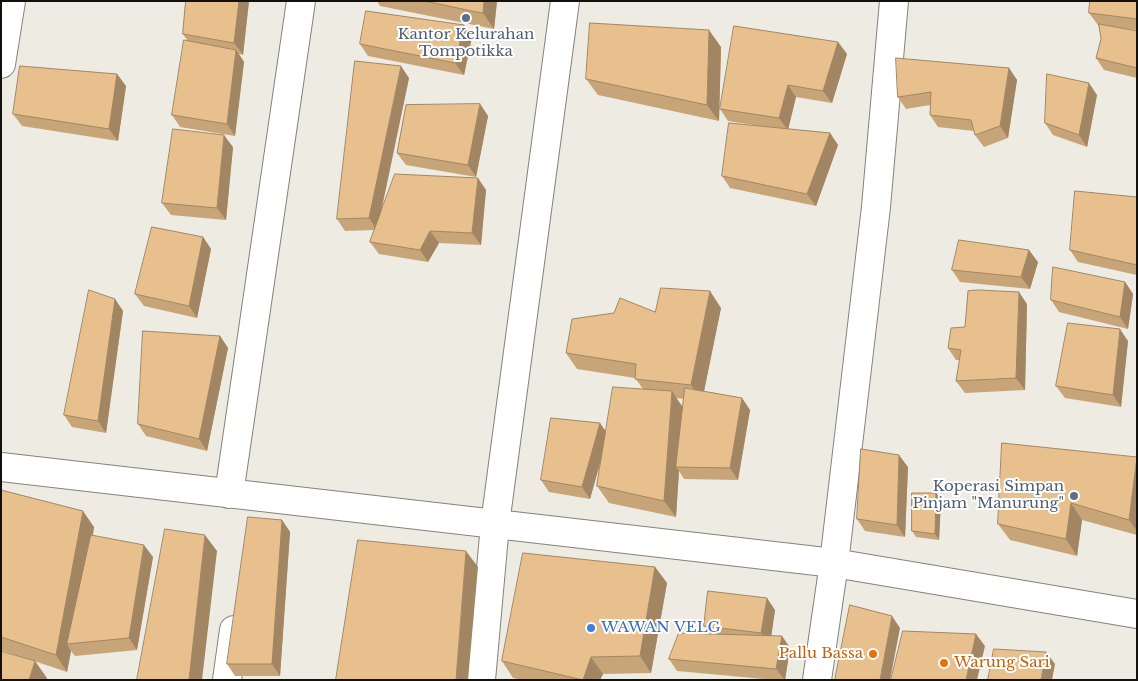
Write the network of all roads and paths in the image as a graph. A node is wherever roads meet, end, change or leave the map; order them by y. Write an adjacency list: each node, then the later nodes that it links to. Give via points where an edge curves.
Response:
1 (11, 1): 5 (street)
2 (301, 1): 7 (street)
3 (565, 1): 8 (street)
4 (894, 1): 9 (street, via 876,208)
5 (1, 64)
6 (1, 467): 7 (street)
7 (243, 502): 8 (street)
8 (495, 524): 9 (street); 13 (street)
9 (834, 563): 11 (street); 14 (street)
10 (238, 603): 12 (street)
11 (1137, 614)
12 (227, 680)
13 (481, 680)
14 (818, 680)

